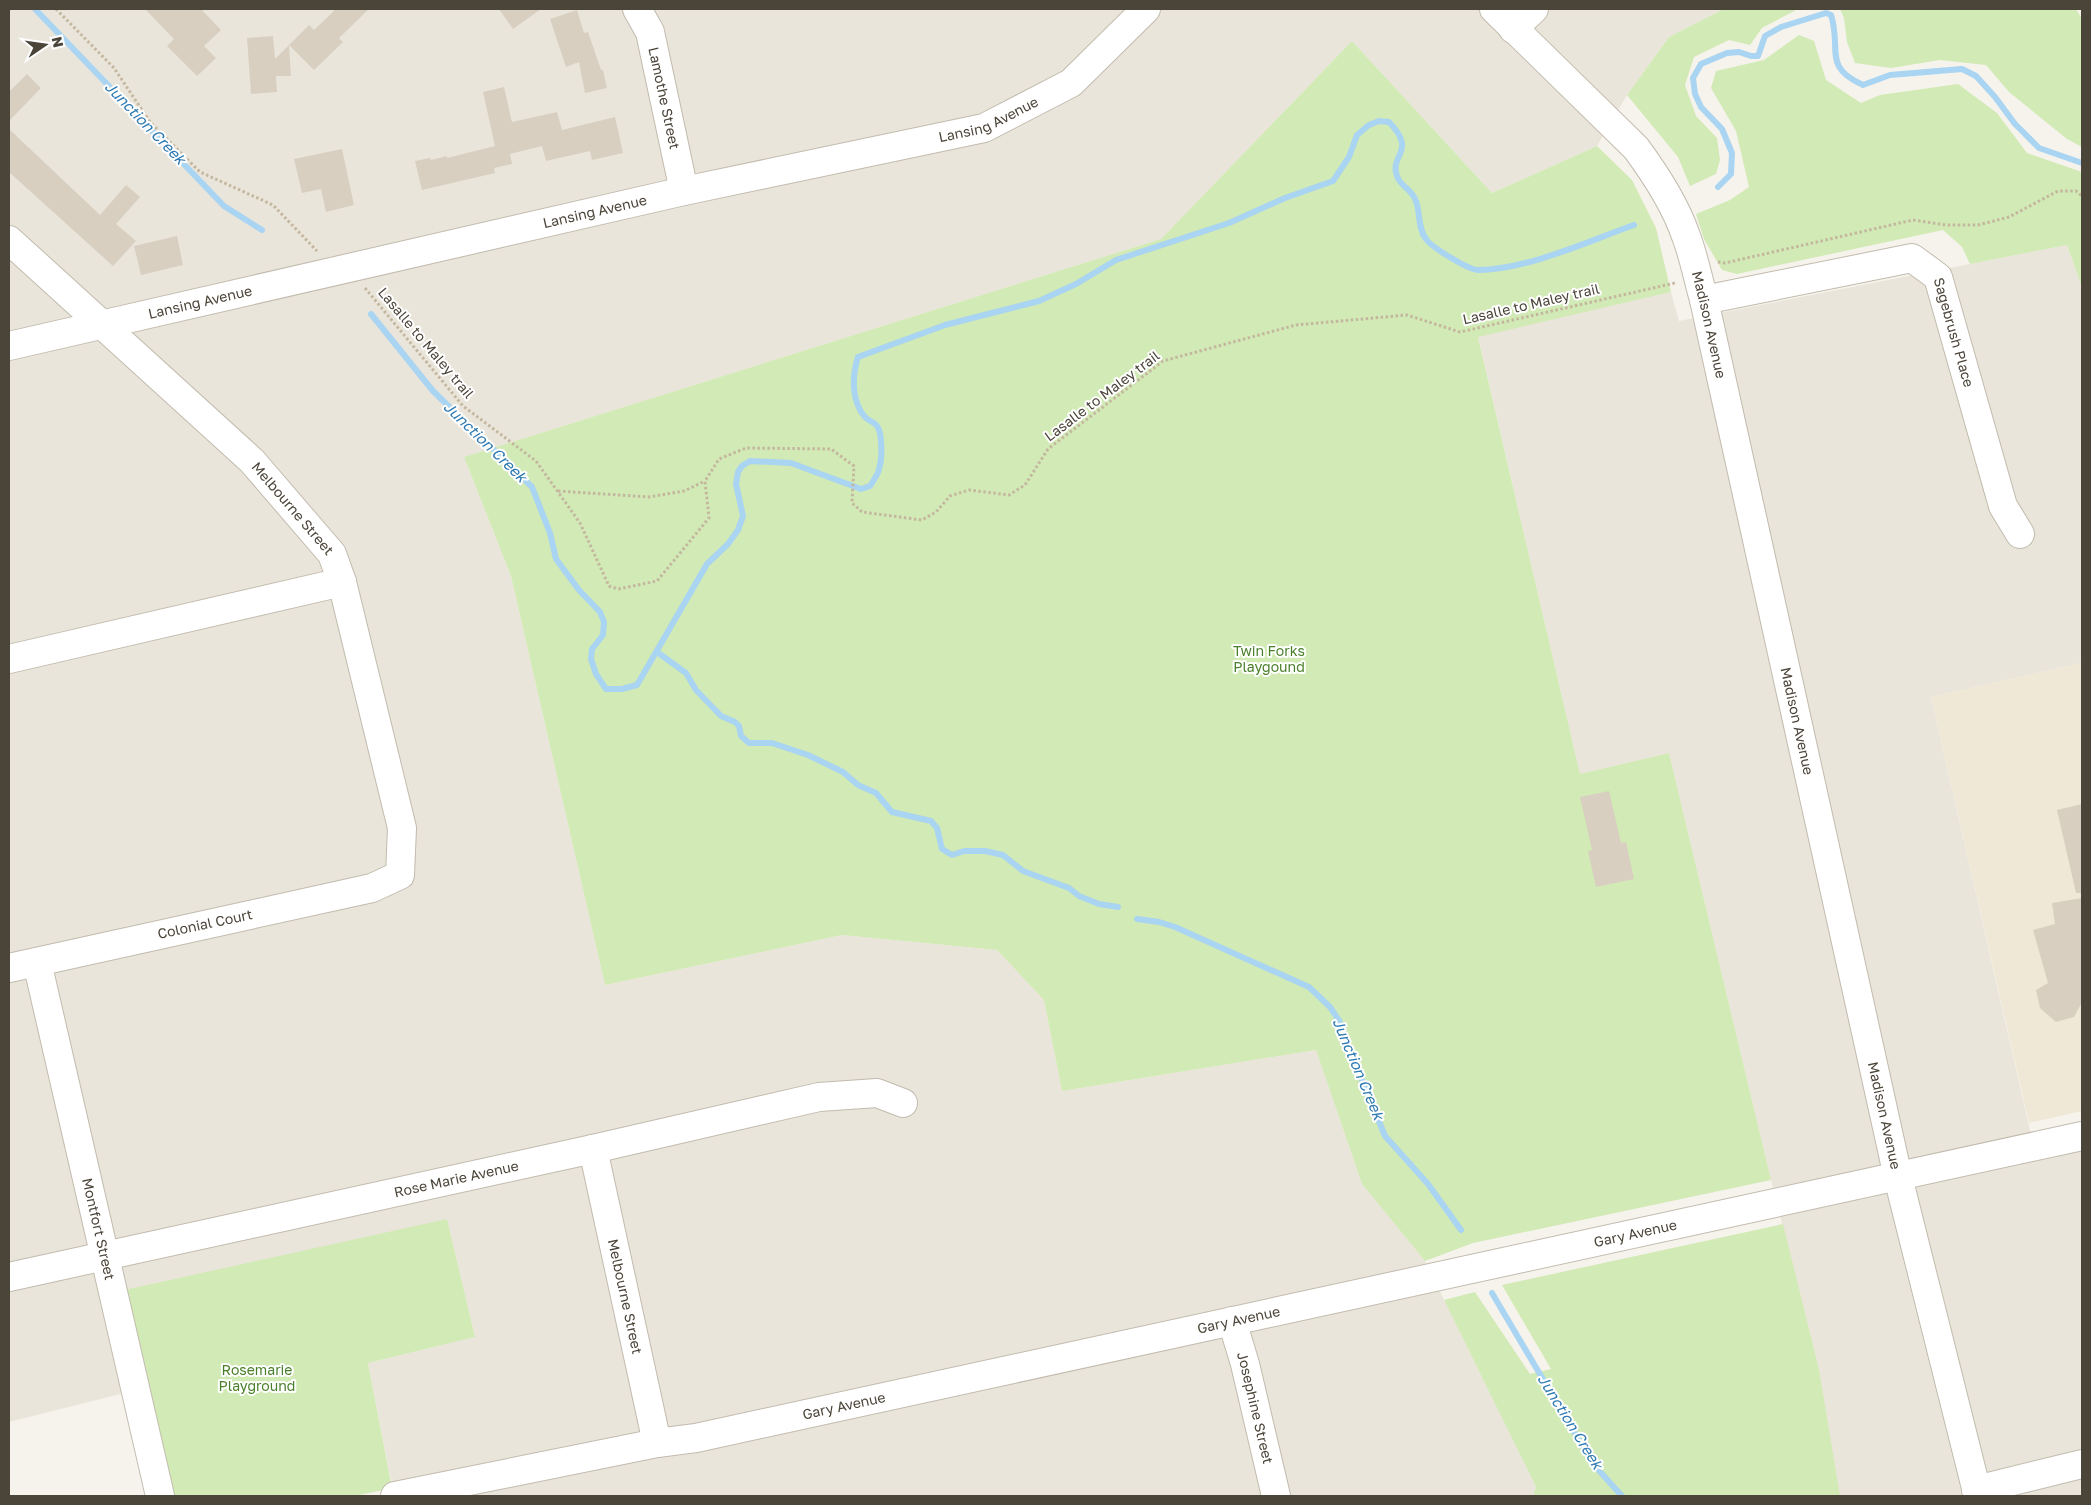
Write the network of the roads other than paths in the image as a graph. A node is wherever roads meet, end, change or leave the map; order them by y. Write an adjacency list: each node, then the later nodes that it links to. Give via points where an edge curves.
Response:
1 (637, 9): 6 (street, Lamothe Street, via 650,32)
2 (1146, 9): 6 (street, Lansing Avenue, via 1071,84 984,128)
3 (1494, 9): 5 (street, Madison Avenue)
4 (1534, 9): 5 (street)
5 (1513, 29): 8 (street, Madison Avenue, via 1636,148 1654,172 1686,235)
6 (684, 191): 9 (street, Lansing Avenue)
7 (9, 240): 9 (street, Melbourne Street)
8 (1704, 300): 11 (street, Sagebrush Place, via 1912,258 1938,277 2003,506); 20 (street, Madison Avenue)
9 (103, 325): 10 (street, Lansing Avenue); 12 (street, Melbourne Street, via 252,461 332,554)
10 (9, 346)
11 (2020, 534)
12 (342, 582): 13 (street); 14 (street, Melbourne Street, via 402,828)
13 (9, 659)
14 (400, 875): 15 (street, Colonial Court, via 372,888)
15 (37, 962): 16 (street, Colonial Court); 21 (street, Montfort Street)
16 (9, 968)
17 (902, 1103): 19 (street, Rose Marie Avenue, via 877,1093 819,1097)
18 (2082, 1136): 20 (street, Gary Avenue)
19 (593, 1149): 21 (street, Rose Marie Avenue); 24 (street, Melbourne Street)
20 (1898, 1177): 23 (street, Gary Avenue); 26 (street, Madison Avenue)
21 (104, 1255): 22 (street, Rose Marie Avenue); 27 (street, Montfort Street)
22 (9, 1277)
23 (1232, 1321): 24 (street, Gary Avenue); 29 (street, Josephine Street)
24 (658, 1444): 28 (street, Gary Avenue)
25 (2082, 1464): 26 (street)
26 (1977, 1493)
27 (160, 1496)
28 (395, 1496)
29 (1276, 1496)

